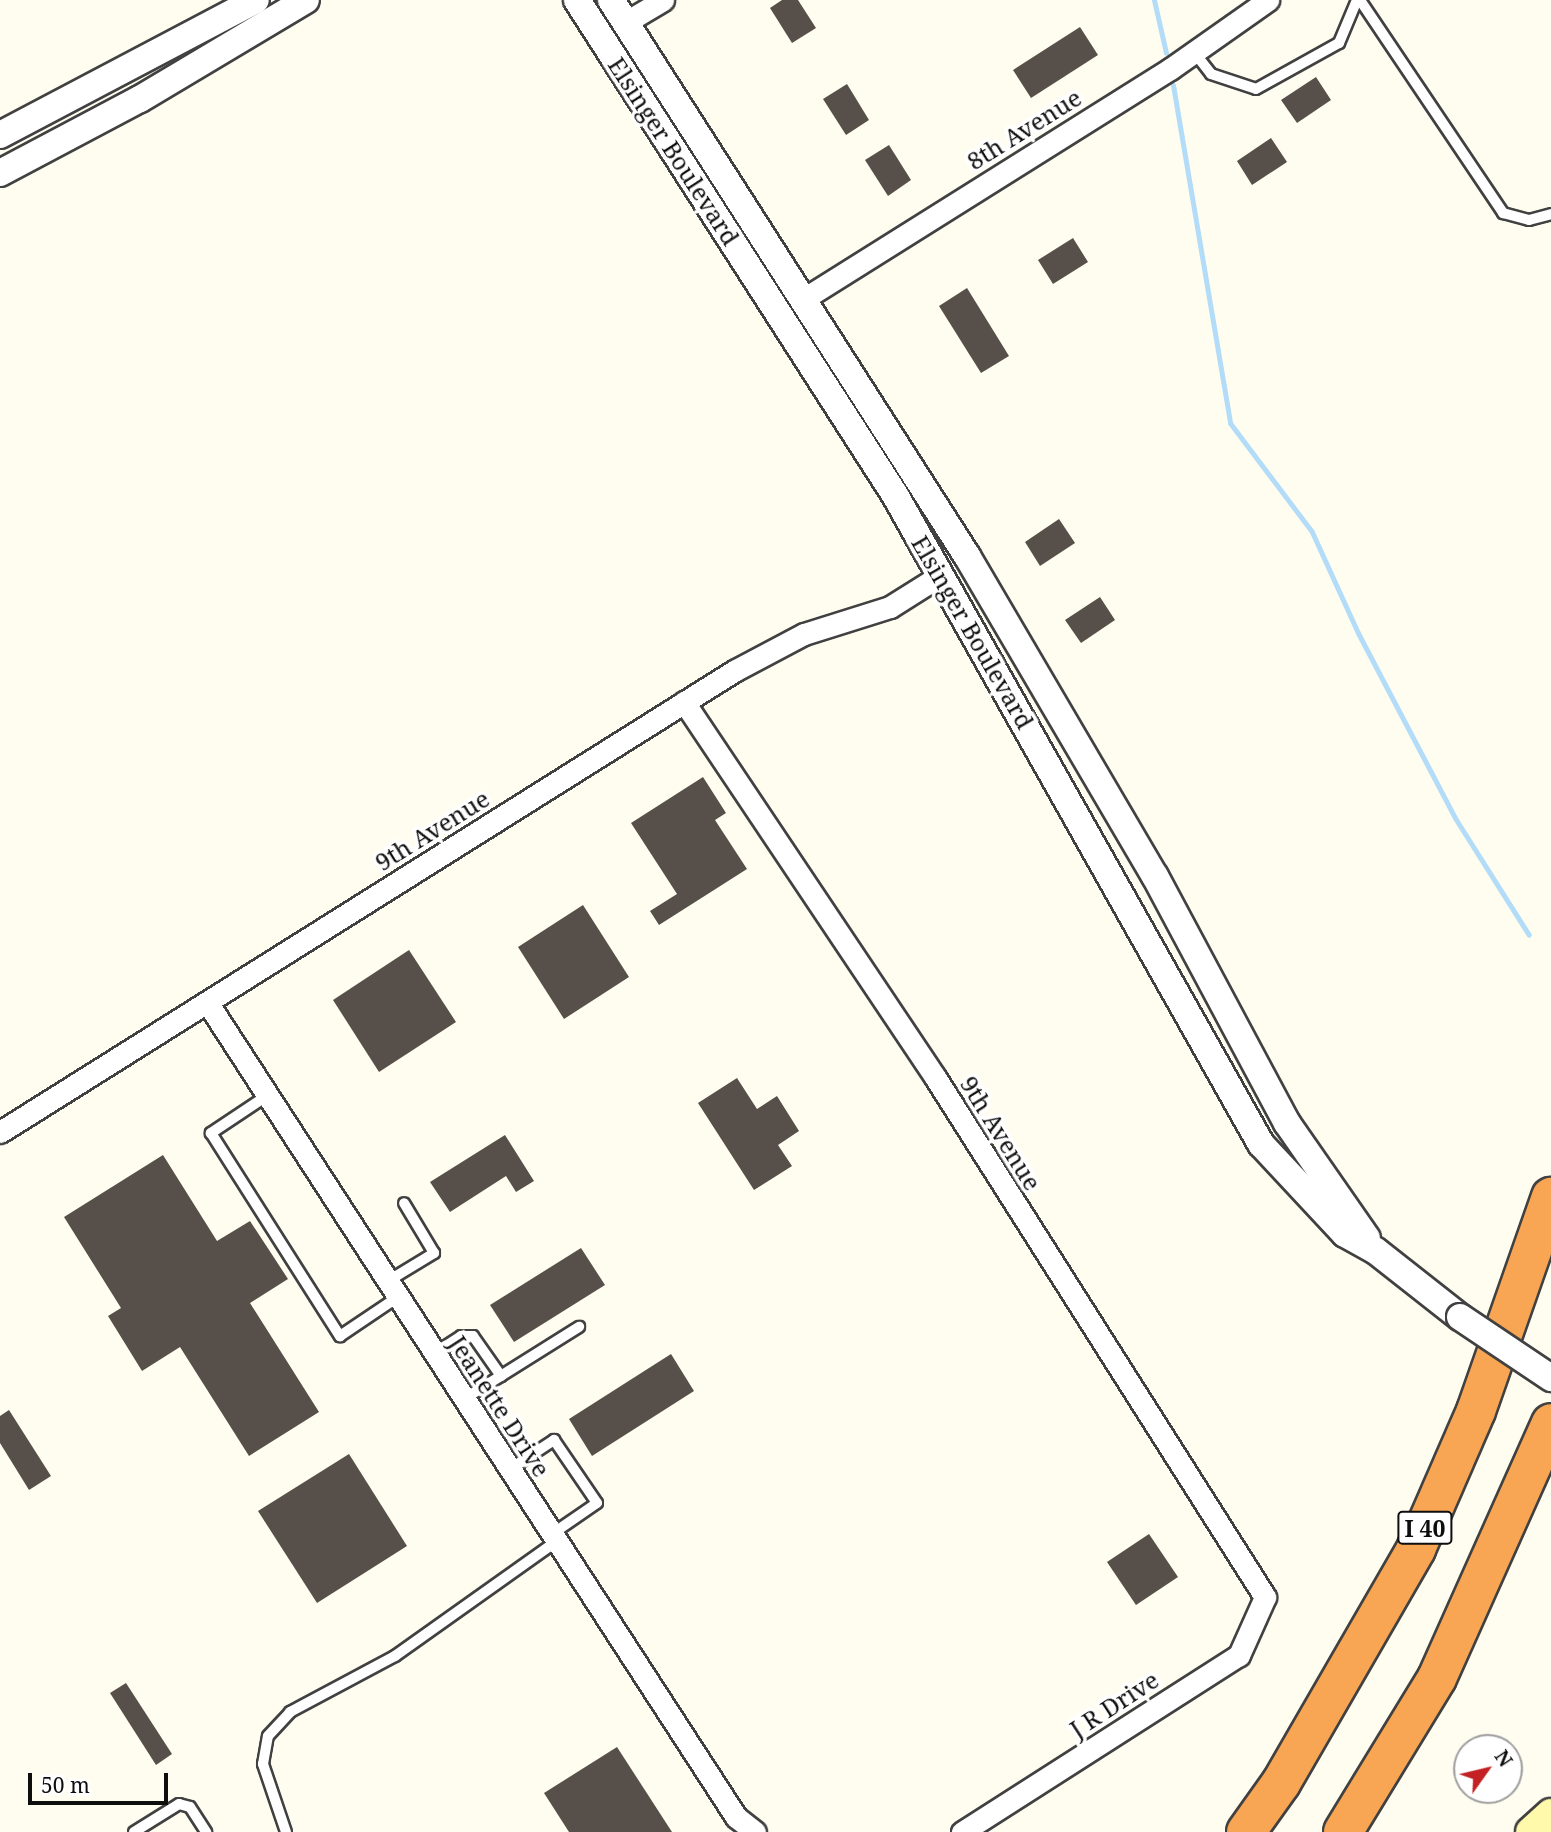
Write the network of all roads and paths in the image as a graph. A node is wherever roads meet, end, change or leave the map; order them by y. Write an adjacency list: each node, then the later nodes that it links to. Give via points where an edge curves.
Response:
1 (256, 0): 10 (street)
2 (306, 0): 11 (street, via 151,93)
3 (577, 0): 15 (street, Elsinger Boulevard, via 895,495)
4 (611, 0): 8 (street, Elsinger Boulevard)
5 (663, 0): 8 (street)
6 (1268, 0): 9 (street, 8th Avenue)
7 (1359, 0): 9 (lane, via 1339,43 1256,89 1211,74); 12 (lane, via 1503,213 1528,220)
8 (626, 22): 13 (street, Elsinger Boulevard)
9 (1194, 52): 13 (street, 8th Avenue)
10 (0, 135)
11 (0, 173)
12 (1551, 214)
13 (805, 298): 14 (street, Elsinger Boulevard)
14 (967, 556): 15 (street); 18 (street, Elsinger Boulevard)
15 (939, 576): 16 (street, 9th Avenue, via 890,607 804,634); 17 (street, Elsinger Boulevard)
16 (684, 702): 19 (street, 9th Avenue); 34 (street, 9th Avenue, via 935,1077)
17 (1037, 743): 18 (street, via 1066,771 1120,860); 24 (street, Elsinger Boulevard, via 1261,1144 1317,1209)
18 (1155, 876): 24 (street, Elsinger Boulevard, via 1287,1123)
19 (207, 1002): 20 (street, Jeanette Drive); 21 (street, 9th Avenue)
20 (268, 1095): 25 (street, Jeanette Drive); 25 (lane, via 211,1133 340,1336)
21 (0, 1132)
22 (1551, 1197): 41 (highway, I 40, via 1476,1411 1416,1549 1282,1783)
23 (404, 1203): 25 (lane, via 434,1253)
24 (1376, 1251): 29 (street, Elsinger Boulevard, bridge, via 1460,1317)
25 (393, 1289): 27 (street, Jeanette Drive)
26 (579, 1327): 28 (lane)
27 (435, 1353): 28 (lane, via 461,1336 472,1336); 30 (street, Jeanette Drive)
28 (501, 1376): 30 (lane)
29 (1551, 1378)
30 (464, 1399): 32 (street, Jeanette Drive)
31 (1551, 1423): 42 (highway, via 1437,1678)
32 (510, 1469): 33 (street, Jeanette Drive); 33 (lane, via 554,1440 597,1503)
33 (554, 1538): 38 (lane, via 395,1656 290,1712 268,1736 263,1764); 39 (street, Jeanette Drive, via 736,1817)
34 (1265, 1597): 40 (street, J R Drive, via 1239,1656)
35 (1551, 1814): 43 (main road)
36 (134, 1832): 37 (lane, via 178,1804 190,1807)
37 (206, 1832)
38 (286, 1832)
39 (755, 1832)
40 (962, 1832)
41 (1246, 1832)
42 (1343, 1832)
43 (1531, 1832)

